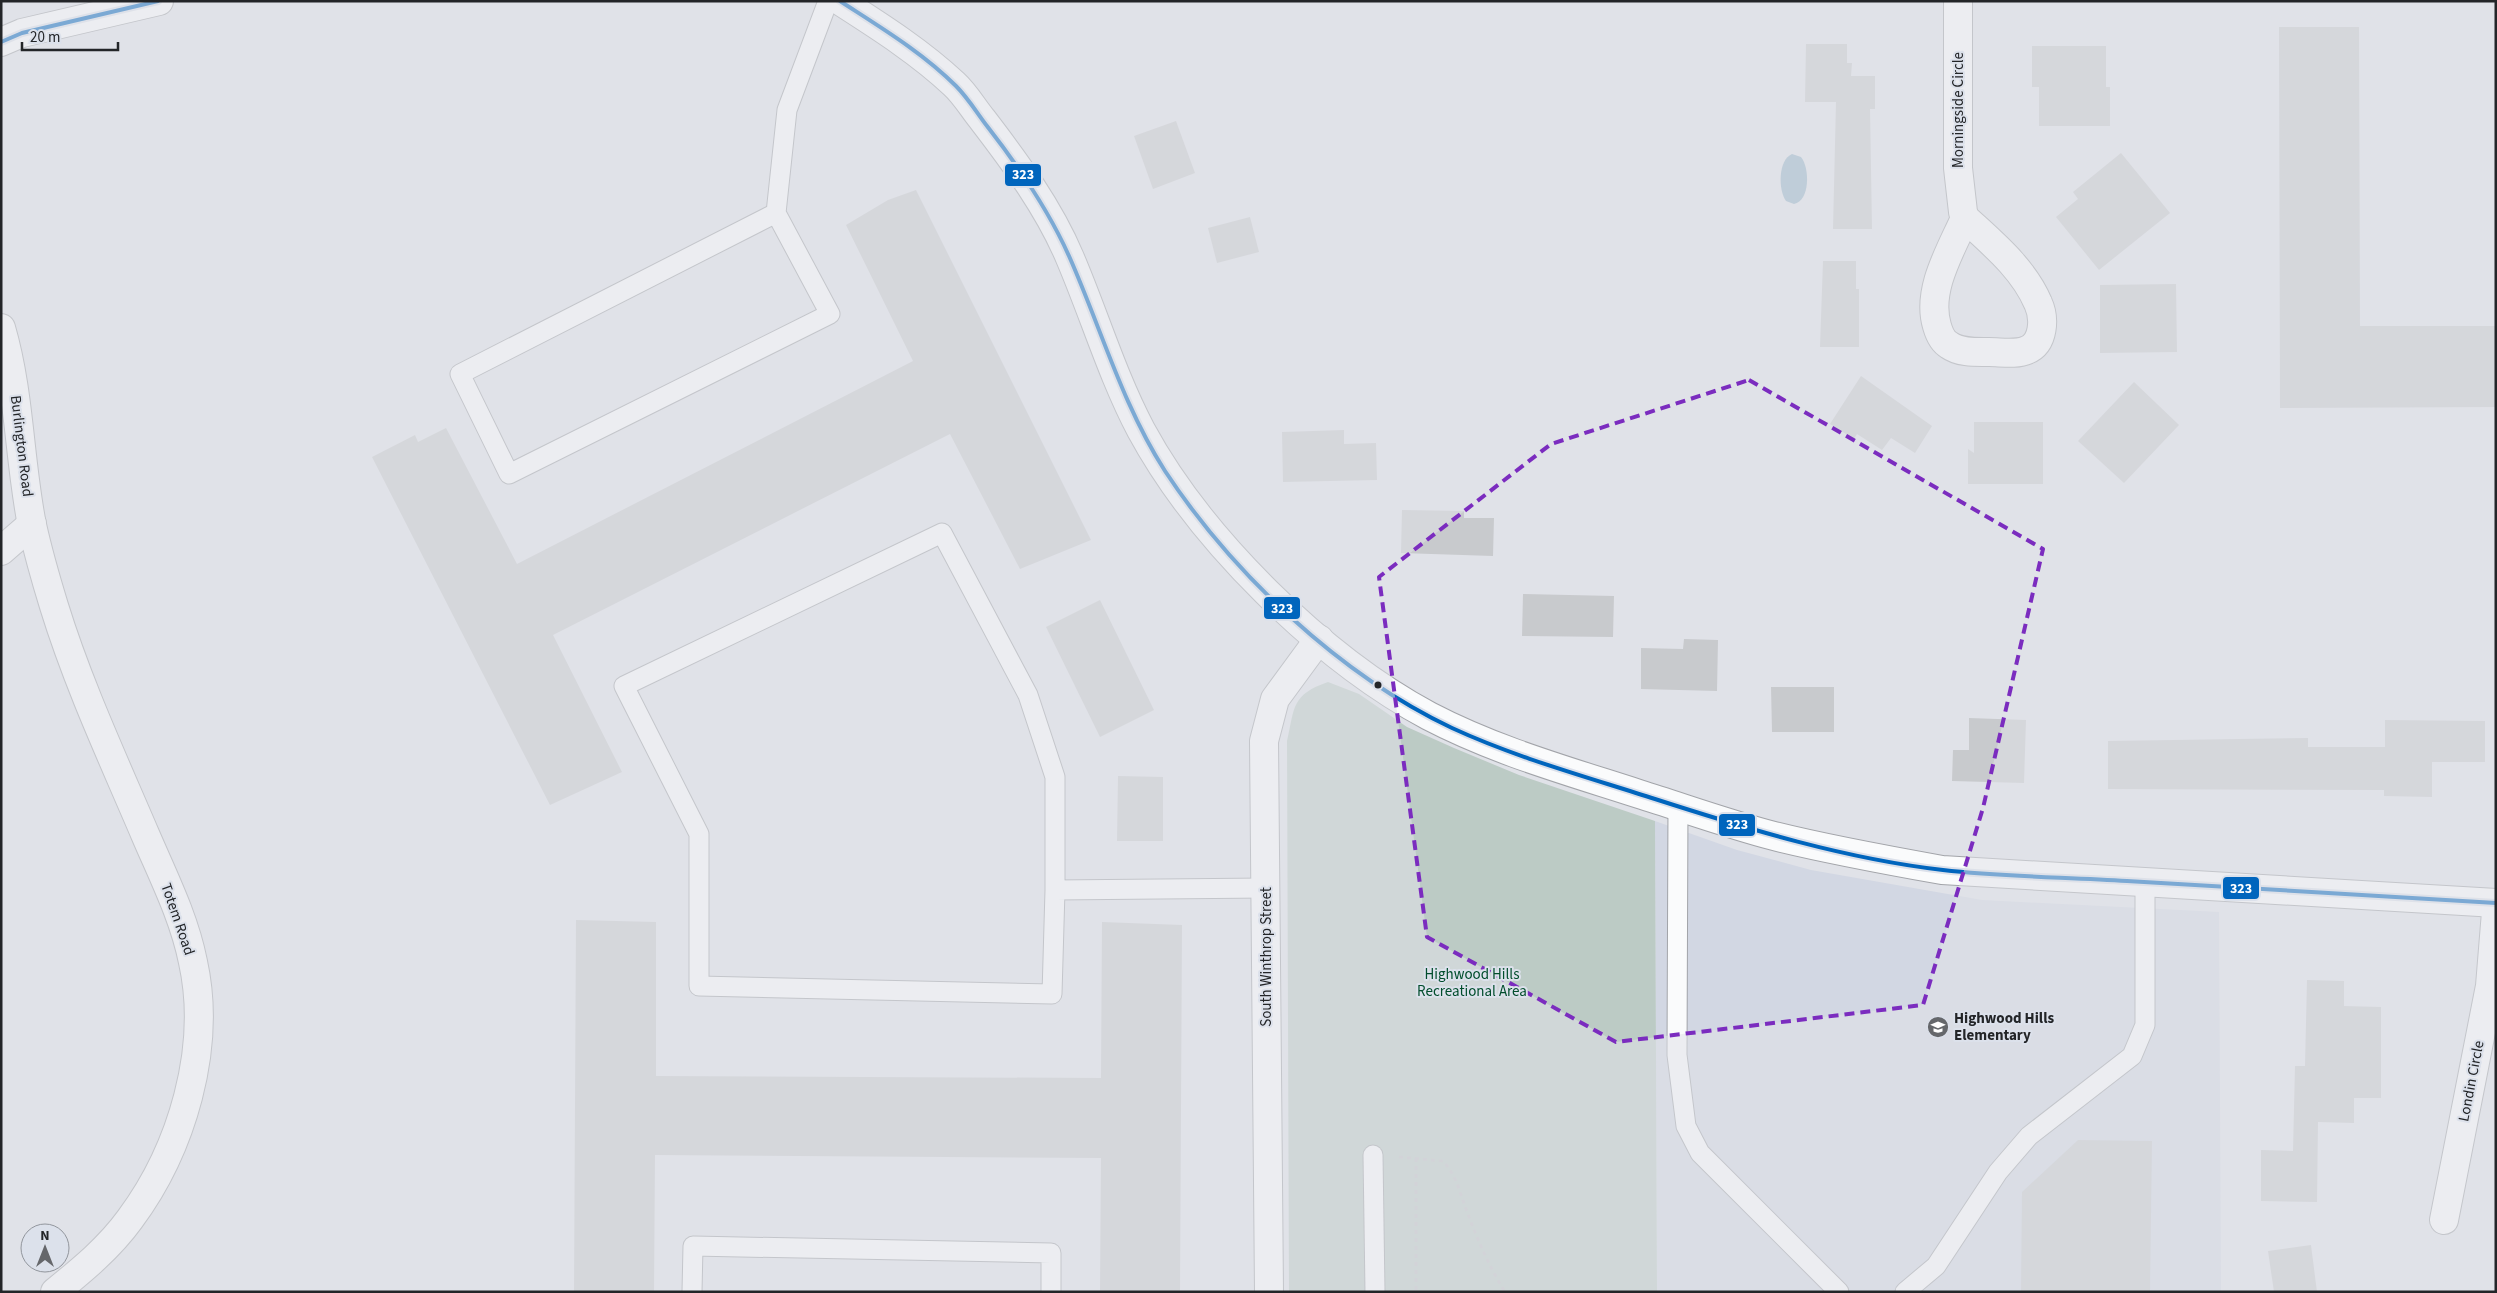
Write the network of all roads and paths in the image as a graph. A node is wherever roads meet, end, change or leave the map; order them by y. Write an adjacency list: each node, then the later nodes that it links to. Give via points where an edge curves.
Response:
1 (159, 1): 5 (street, via 22,33)
2 (828, 1): 6 (lane, via 787,110)
3 (840, 1): 11 (street, via 894,36 956,85 996,137 1036,194 1068,254 1142,430 1182,493 1265,590)
4 (1958, 1): 7 (street, Morningside Circle, via 1958,168)
5 (1, 42)
6 (776, 213): 6 (lane, via 460,374 509,474 830,314)
7 (1965, 218): 7 (street, Morningside Circle, via 1937,288 1934,309 1938,330 1945,342 1963,350 2010,353 2026,350 2036,344 2040,335 2039,305 2010,260)
8 (1, 328): 9 (street, Burlington Road, via 11,363)
9 (32, 524): 10 (street); 21 (street, Totem Road, via 53,604 77,676 179,914 194,963 198,1016 196,1066 184,1112 159,1172 130,1219 97,1257)
10 (1, 550)
11 (1319, 639): 12 (street, via 1379,686 1429,716 1493,745); 14 (street, South Winthrop Street, via 1275,698 1264,741)
12 (1678, 806): 13 (street, via 1776,836 1942,870); 28 (lane, via 1677,1055 1686,1126 1700,1154)
13 (2145, 882): 16 (street); 29 (lane, via 2145,1025 2132,1056 2030,1136 1998,1172 1936,1266)
14 (1266, 888): 15 (lane); 24 (street, South Winthrop Street)
15 (1055, 890): 15 (lane, via 1052,994 699,986 699,834 624,686 942,533 1028,695 1055,777)
16 (2496, 903)
17 (2496, 912): 20 (street, Londin Circle, via 2490,986)
18 (1373, 1155): 19 (path); 25 (lane)
19 (1416, 1158): 26 (path); 27 (path, via 1443,1161 1452,1171 1468,1216)
20 (2444, 1220)
21 (55, 1292)
22 (692, 1292): 23 (lane, via 693,1246 1051,1253)
23 (1051, 1292)
24 (1269, 1292)
25 (1375, 1292)
26 (1416, 1292)
27 (1505, 1292)
28 (1839, 1292)
29 (1904, 1292)

